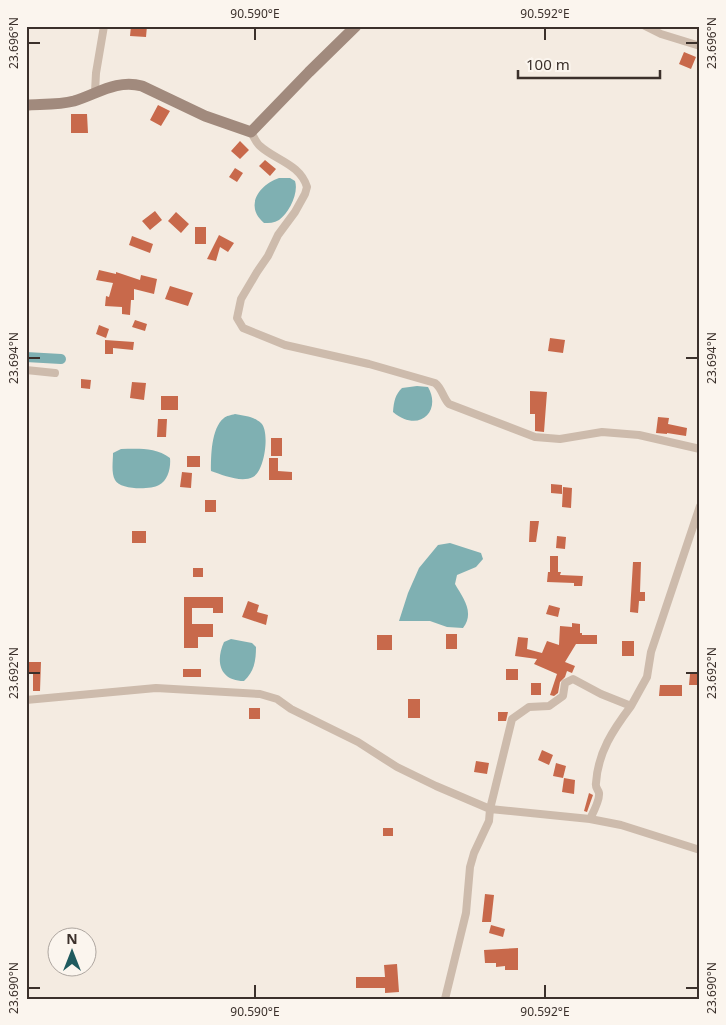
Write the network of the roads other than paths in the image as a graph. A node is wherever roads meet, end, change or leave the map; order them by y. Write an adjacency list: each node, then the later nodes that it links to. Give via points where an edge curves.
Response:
1 (104, 26): 5 (street)
2 (356, 26): 7 (street)
3 (645, 26): 4 (street)
4 (700, 46)
5 (95, 92): 6 (street, via 73,101); 7 (street, via 132,83 205,116)
6 (26, 105)
7 (251, 132): 10 (street, via 258,145 293,167 307,186 295,212 241,299 237,318 243,328 284,345 435,383 449,404 535,438 560,439 602,432 638,435)
8 (26, 370): 9 (street)
9 (55, 373)
10 (700, 449)
11 (700, 506): 13 (street, via 651,652 647,677)
12 (26, 700): 14 (street, via 156,688 260,694 277,699 358,742 396,767)
13 (631, 706): 14 (street, via 573,679 564,683 563,696 549,706 529,707 512,719); 15 (street, via 613,730 602,753 595,785 598,799)
14 (490, 809): 15 (street); 17 (street, via 489,821 470,867 466,913)
15 (590, 819): 16 (street, via 621,824)
16 (700, 850)
17 (445, 999)

